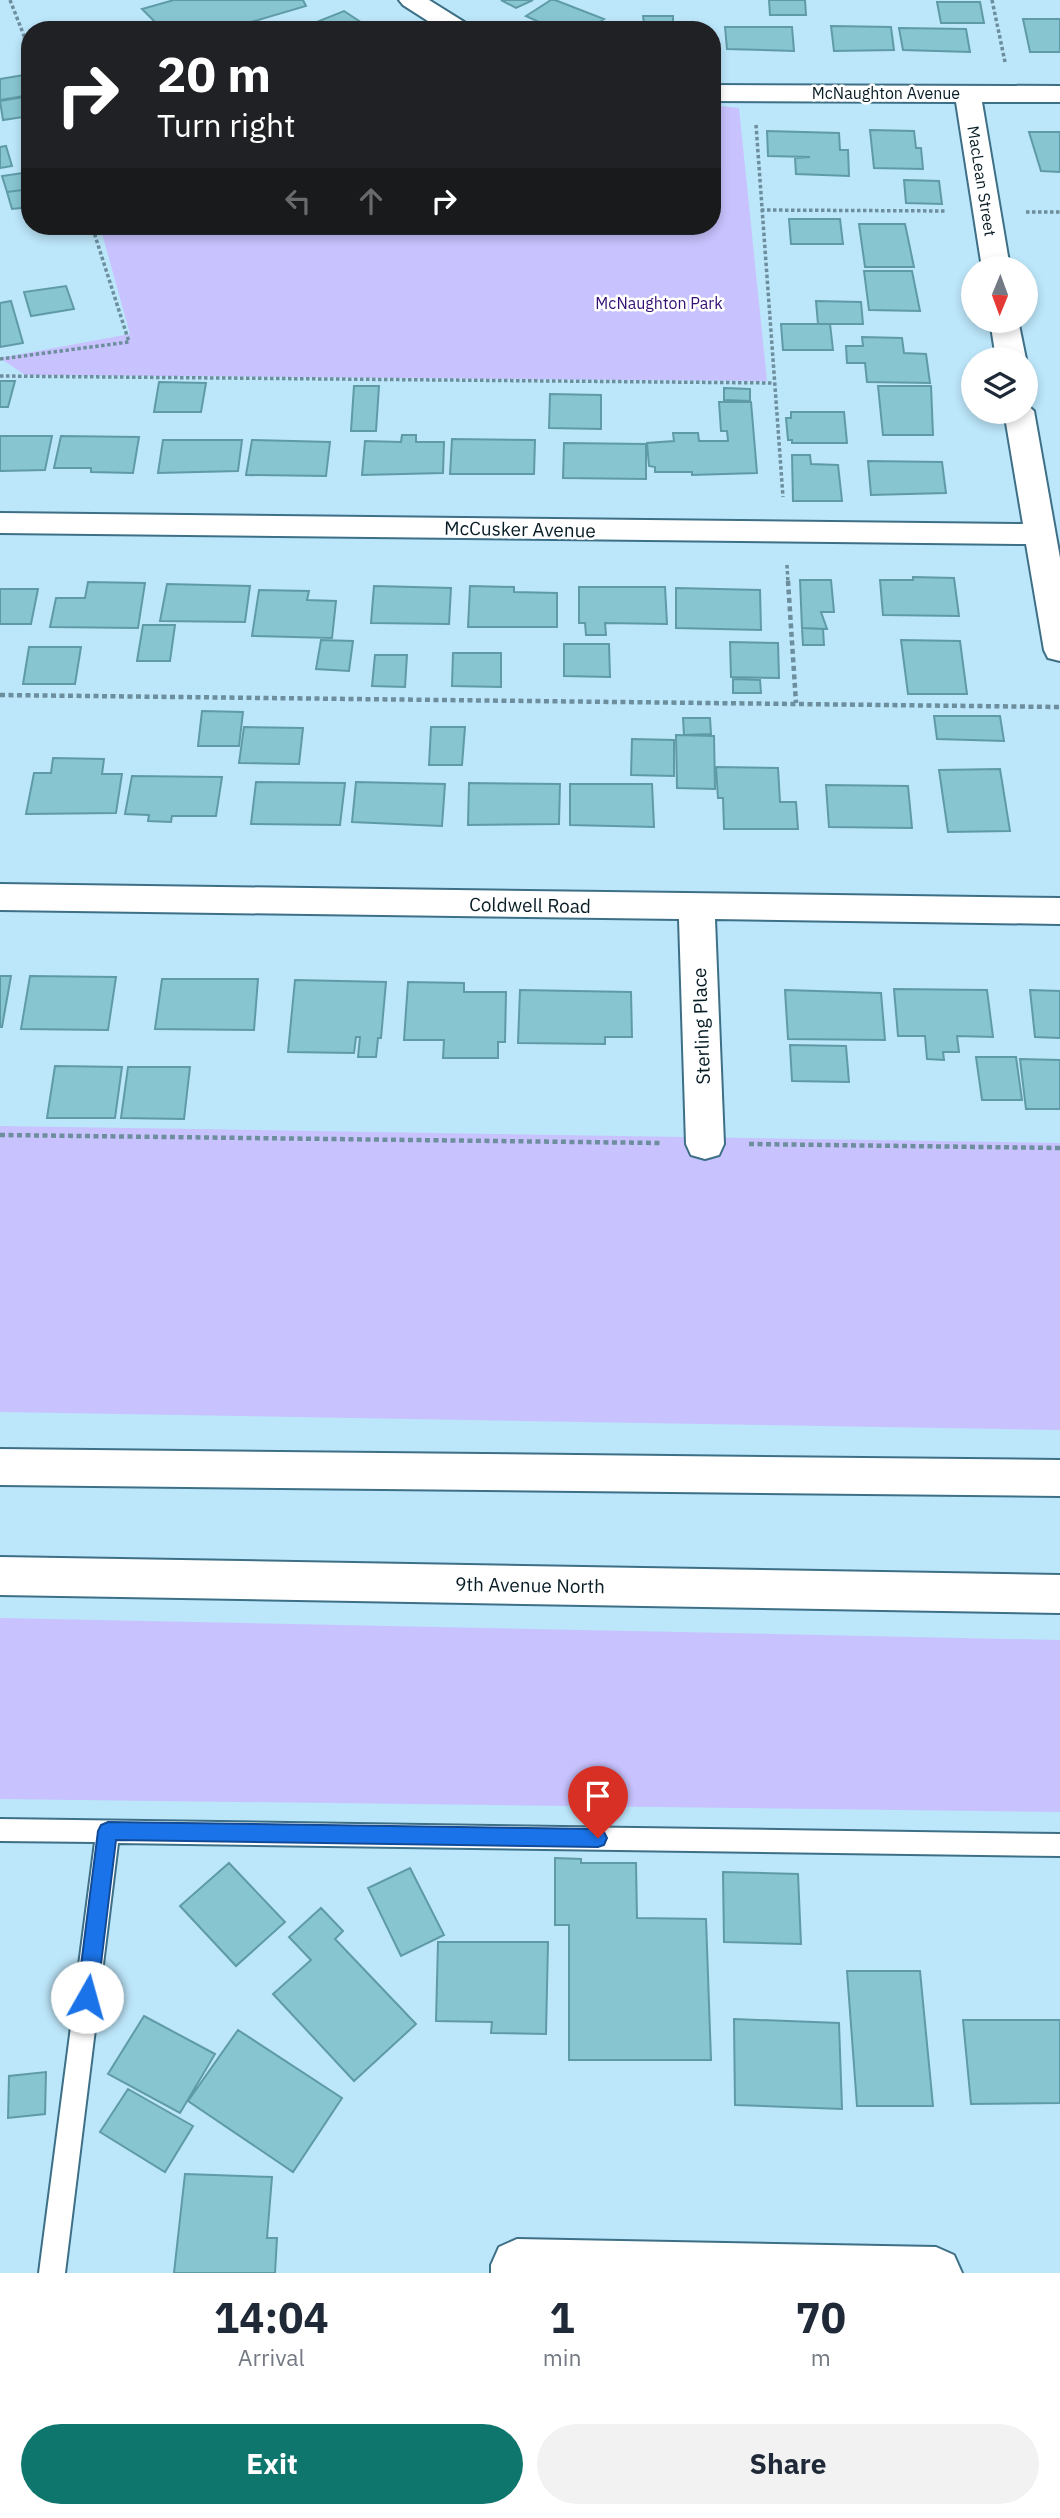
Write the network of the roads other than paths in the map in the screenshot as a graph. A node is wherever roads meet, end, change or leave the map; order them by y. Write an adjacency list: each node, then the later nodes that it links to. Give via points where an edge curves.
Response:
1 (412, 0): 2 (street)
2 (446, 21)
3 (721, 93): 4 (street, McNaughton Avenue)
4 (968, 93): 5 (street, McNaughton Avenue); 6 (street, MacLean Street)
5 (1060, 94)
6 (994, 256)
7 (1021, 424): 9 (street)
8 (0, 523): 9 (street, McCusker Avenue)
9 (1039, 534): 10 (street)
10 (1060, 650)
11 (0, 897): 12 (street, Coldwell Road)
12 (697, 908): 13 (street, Coldwell Road); 14 (street, Sterling Place)
13 (1060, 911)
14 (705, 1144)
15 (0, 1467): 16 (street)
16 (1060, 1478)
17 (0, 1576): 18 (street, 9th Avenue North)
18 (1060, 1594)
19 (0, 1830): 20 (lane)
20 (108, 1831): 21 (lane); 22 (lane)
21 (1060, 1845)
22 (52, 2273)
23 (516, 2273): 24 (street, via 517,2265)
24 (936, 2273)

